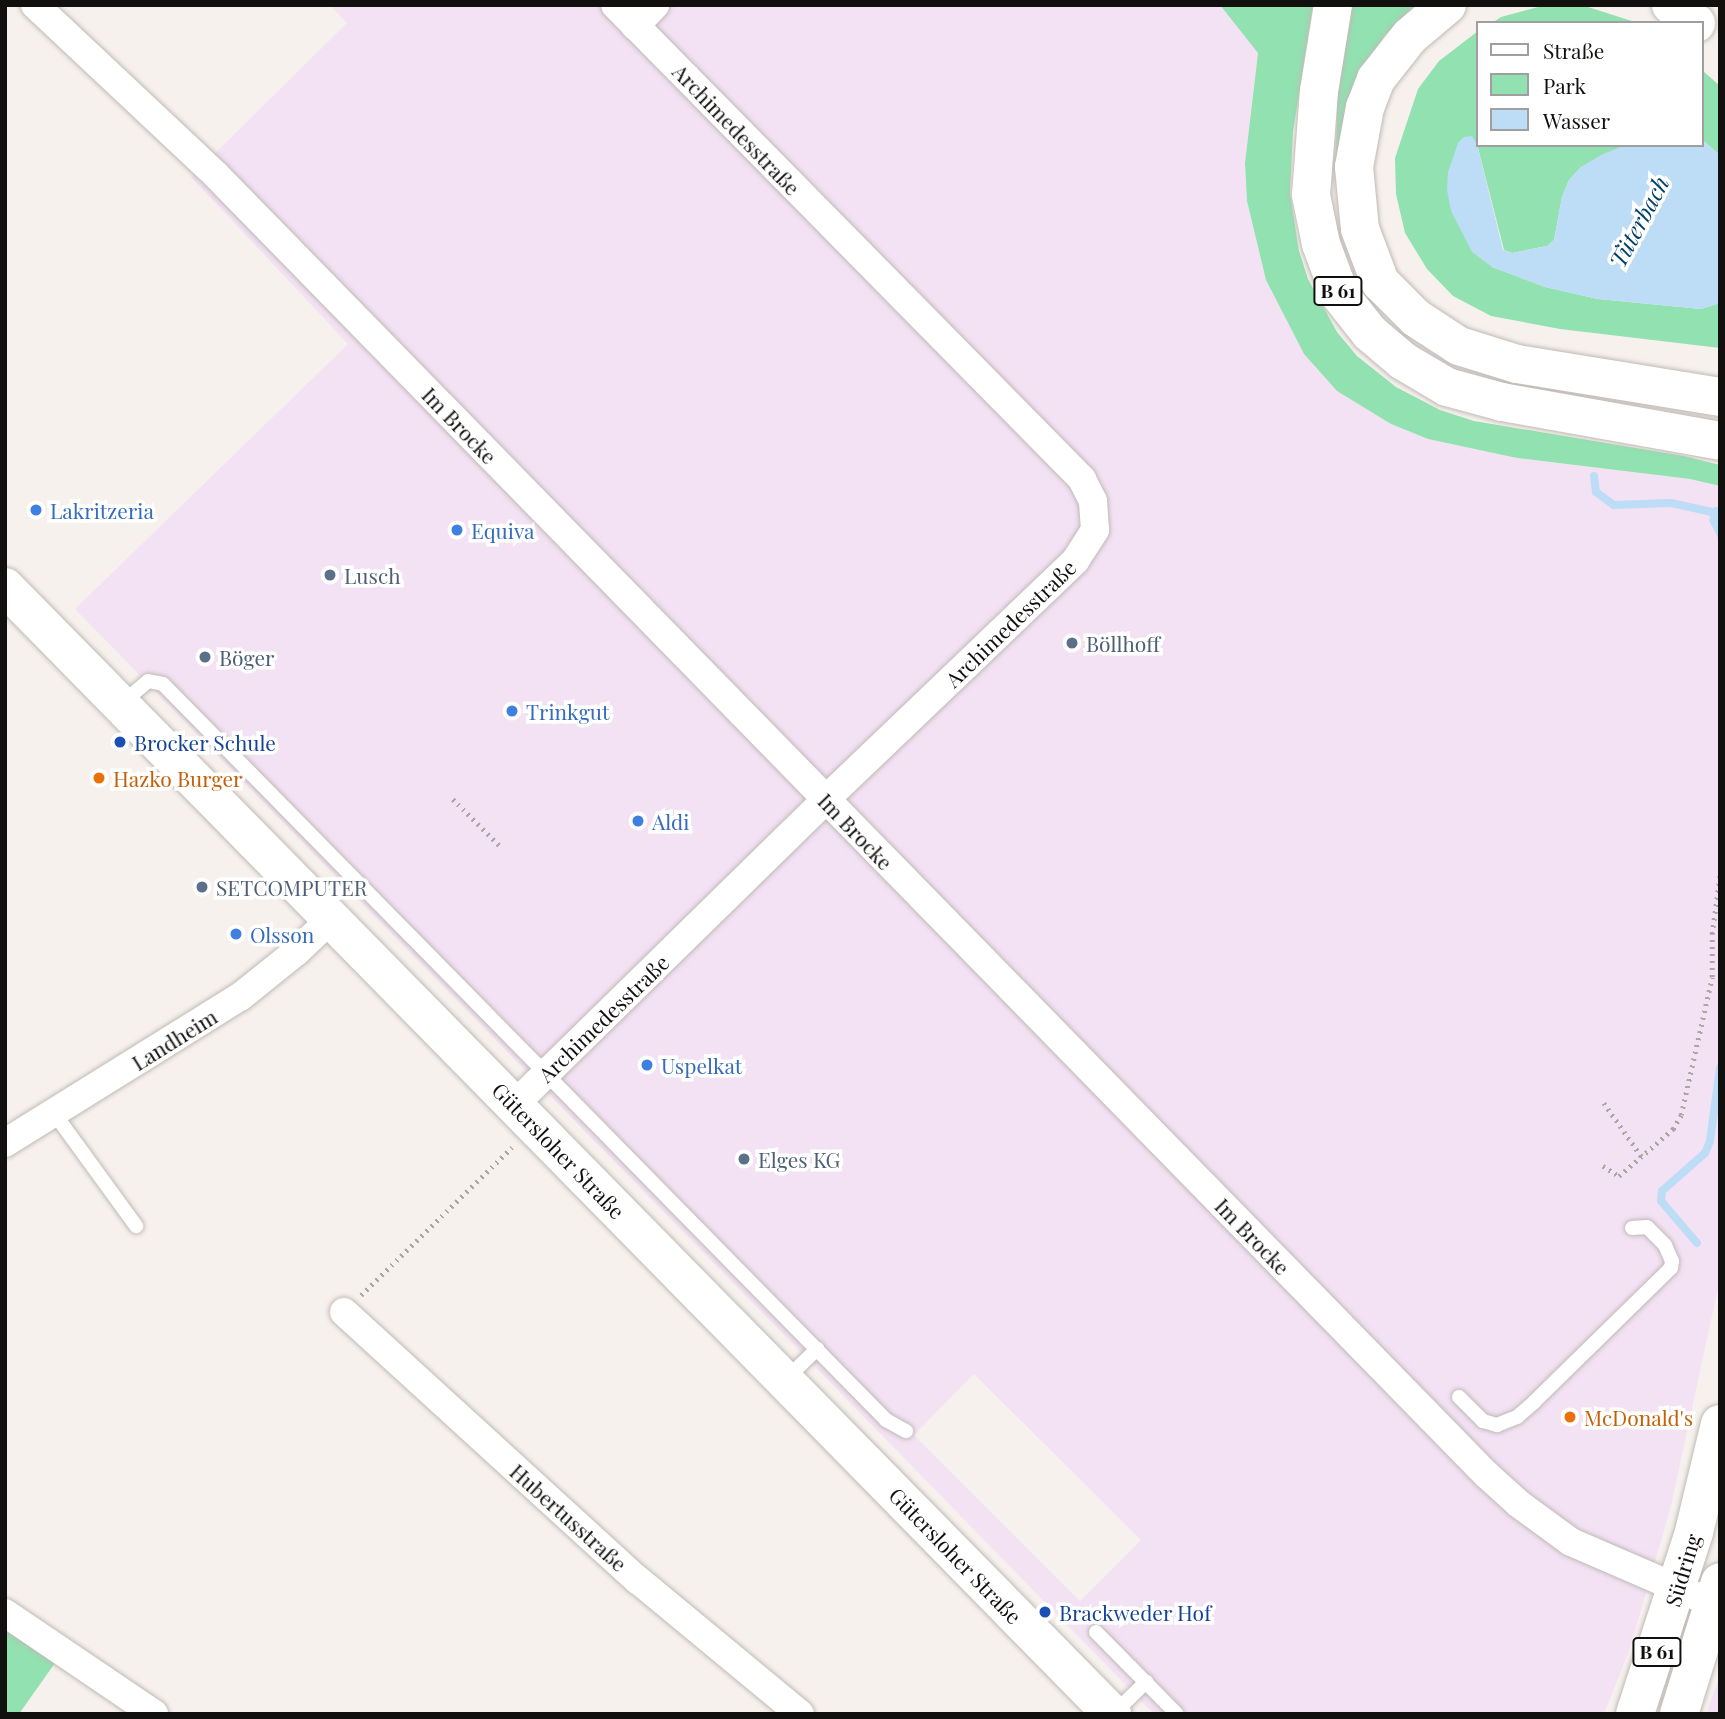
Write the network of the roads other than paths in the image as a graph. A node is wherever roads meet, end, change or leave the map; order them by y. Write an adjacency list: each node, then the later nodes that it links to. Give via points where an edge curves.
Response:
1 (35, 5): 17 (street, Im Brocke, via 225,184)
2 (615, 5): 10 (street, Archimedesstraße)
3 (655, 5): 10 (street)
4 (1333, 5): 14 (main road, B 61, via 1319,92 1311,195 1321,244 1340,295 1370,333 1403,361 1447,387 1502,402)
5 (1447, 5): 13 (main road, via 1410,36 1376,79 1365,107 1354,167 1360,229 1380,282 1416,318 1459,346 1517,364)
6 (1671, 5): 9 (main road)
7 (1708, 5): 8 (main road)
8 (1720, 18)
9 (1693, 21)
10 (635, 26): 17 (street, Archimedesstraße, via 1082,480 1093,501 1095,530 1075,561)
11 (1704, 29): 12 (main road)
12 (1720, 44)
13 (1720, 397)
14 (1720, 441)
15 (5, 587): 16 (main road, Gütersloher Straße)
16 (120, 704): 18 (main road, Gütersloher Straße); 19 (lane, via 148,681 163,684)
17 (825, 800): 19 (street, Archimedesstraße); 31 (street, Im Brocke, via 1496,1483 1571,1542)
18 (331, 919): 20 (main road, Gütersloher Straße); 21 (street, Landheim, via 240,998)
19 (546, 1075): 20 (street, Archimedesstraße); 26 (lane)
20 (514, 1105): 27 (main road, Gütersloher Straße)
21 (54, 1113): 22 (street, Landheim); 23 (lane)
22 (5, 1143)
23 (136, 1226)
24 (1632, 1228): 28 (lane, via 1647,1227 1665,1245 1671,1268 1534,1402 1517,1417 1497,1425 1483,1421)
25 (344, 1311): 37 (street, Hubertusstraße, via 638,1580)
26 (817, 1349): 27 (lane); 30 (lane, via 886,1420)
27 (784, 1380): 38 (main road, Gütersloher Straße)
28 (1459, 1397)
29 (1720, 1424): 31 (main road, Südring / B 61)
30 (906, 1431)
31 (1677, 1590): 32 (street, Im Brocke); 40 (main road, Südring / B 61)
32 (1717, 1593): 41 (main road, Südring / B 61)
33 (5, 1614): 36 (street)
34 (1096, 1632): 35 (lane)
35 (1146, 1682): 38 (lane); 39 (lane)
36 (154, 1714)
37 (800, 1714)
38 (1113, 1714)
39 (1177, 1714)
40 (1635, 1714)
41 (1679, 1714)

